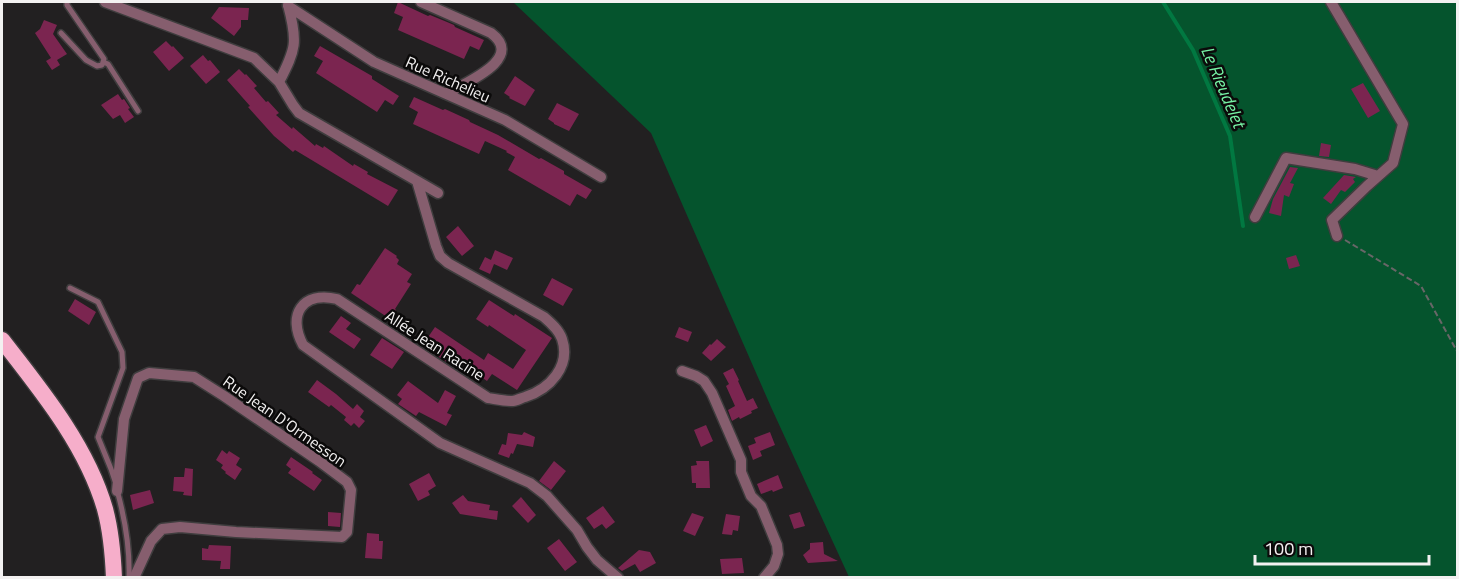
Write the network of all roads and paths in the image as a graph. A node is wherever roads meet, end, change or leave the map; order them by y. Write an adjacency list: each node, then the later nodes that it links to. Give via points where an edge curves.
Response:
1 (67, 2): 7 (lane)
2 (105, 2): 8 (street, via 254,58)
3 (421, 2): 9 (street, via 491,33 501,45 498,61)
4 (1334, 3): 11 (street, via 1403,124 1394,163)
5 (288, 4): 8 (street, via 295,41 292,57); 9 (street, Rue Richelieu, via 374,62)
6 (61, 33): 7 (lane, via 86,60 97,66)
7 (103, 62): 10 (lane)
8 (279, 82): 13 (street, via 299,113)
9 (446, 94): 12 (street, Rue Richelieu, via 505,120)
10 (138, 111)
11 (1378, 176): 15 (street, via 1286,158); 16 (street, via 1332,220)
12 (601, 177)
13 (417, 181): 14 (street); 25 (street, Allée Jean Racine, via 440,256 555,327 564,354 556,377 533,394 512,401 488,398 327,296 309,300 298,313 296,330 303,345 440,443 530,483 547,496 597,560)
14 (438, 193)
15 (1255, 217)
16 (1337, 236): 19 (path, via 1421,286)
17 (70, 288): 21 (lane, via 98,302 122,352 123,368 98,437)
18 (2, 340): 22 (highway, via 57,414 89,466 105,508)
19 (1458, 353)
20 (682, 371): 26 (street, via 704,381 712,393 741,460 741,472 751,496 761,506 777,545 774,566)
21 (117, 491): 23 (lane, via 124,516); 24 (street, Rue Jean D'Ormesson, via 124,419 138,378 150,373 194,377 319,461 347,482 351,490 347,532 342,537 162,529 151,541)
22 (114, 578)
23 (129, 578)
24 (134, 578)
25 (618, 578)
26 (764, 578)

